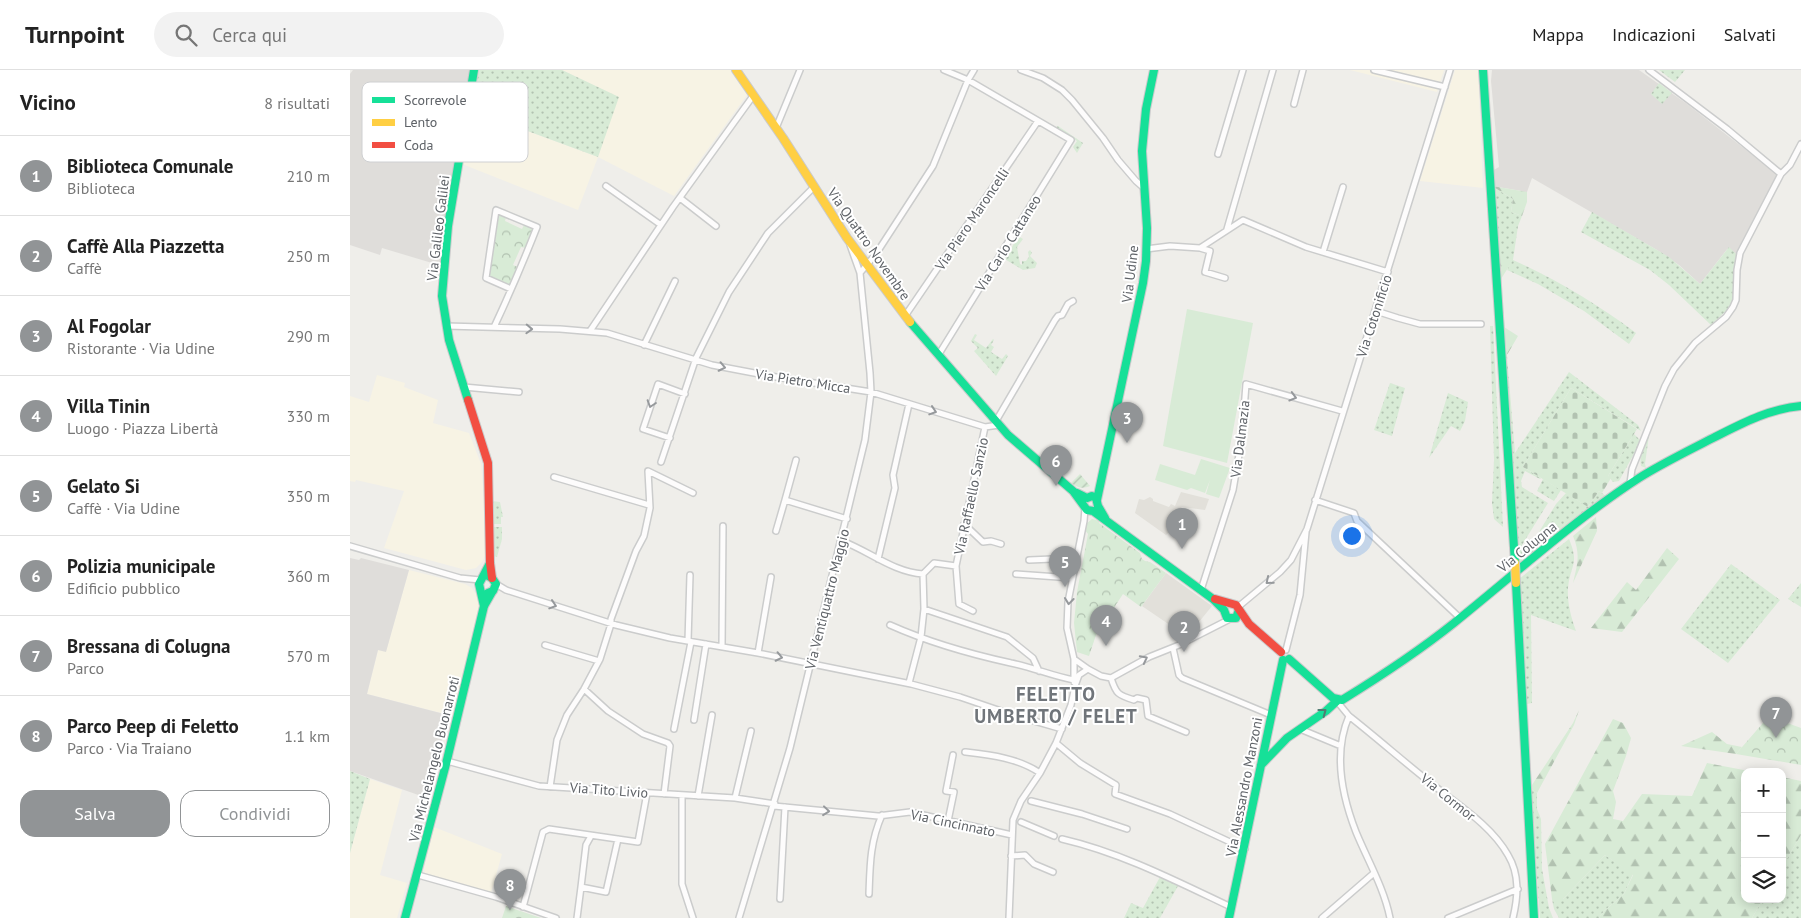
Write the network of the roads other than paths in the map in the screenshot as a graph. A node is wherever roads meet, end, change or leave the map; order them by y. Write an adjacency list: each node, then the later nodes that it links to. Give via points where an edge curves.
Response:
1 (736, 70): 16 (street, Via Quattro Novembre)
2 (800, 70): 19 (street)
3 (944, 70): 14 (street)
4 (974, 70): 14 (street)
5 (1021, 70): 26 (street, via 1043,78 1067,95)
6 (1154, 70): 26 (street, Via Udine, via 1142,151)
7 (1243, 70): 21 (street)
8 (1273, 70): 31 (street)
9 (1304, 70): 17 (street)
10 (1374, 70): 15 (street)
11 (1450, 70): 15 (street, Via Cotonificio)
12 (1483, 70): 183 (street, bridge)
13 (1648, 70): 23 (street)
14 (968, 80): 18 (street); 36 (street, via 933,166 876,254)
15 (1445, 88): 37 (street, Via Cotonificio)
16 (753, 96): 19 (street, Via Quattro Novembre); 28 (street)
17 (1294, 104)
18 (1038, 121): 45 (street, Via Piero Maroncelli); 52 (street, Via Carlo Cattaneo, via 1071,140)
19 (776, 128): 25 (street, Via Quattro Novembre)
20 (1801, 144): 23 (street)
21 (1218, 154)
22 (458, 162): 47 (street, Via Galileo Galilei, via 444,258 442,296)
23 (1781, 174): 67 (street, via 1740,253 1734,308 1695,343 1674,369 1632,469)
24 (606, 186): 29 (street)
25 (814, 187): 32 (street, Via Quattro Novembre); 53 (street, via 768,233 754,252 729,292)
26 (1144, 188): 34 (street, Via Udine)
27 (1343, 188): 35 (street)
28 (680, 198): 29 (street); 30 (street)
29 (661, 225): 50 (street)
30 (716, 226)
31 (1227, 230): 33 (street); 35 (street, via 1243,220)
32 (847, 238): 36 (street, Via Quattro Novembre); 38 (street, Via Ventiquattro Maggio)
33 (1200, 248): 34 (street, via 1170,246); 39 (street, via 1210,251 1205,272)
34 (1146, 249): 71 (street, Via Udine, via 1139,305 1101,479)
35 (1323, 252): 37 (street)
36 (866, 264): 38 (street); 45 (street, Via Quattro Novembre)
37 (1388, 272): 44 (street, Via Cotonificio)
38 (860, 274): 56 (street, Via Ventiquattro Maggio)
39 (1225, 278)
40 (675, 281): 51 (street)
41 (511, 289): 41 (street, via 537,228 496,210 486,278); 43 (street)
42 (1073, 300): 61 (street, via 1055,320)
43 (503, 309): 48 (street); 49 (street)
44 (1376, 311): 46 (street, via 1420,324); 60 (street, Via Cotonificio)
45 (905, 316): 52 (street, Via Quattro Novembre)
46 (1480, 324)
47 (446, 326): 48 (street, Via Pietro Micca); 54 (street, Via Galileo Galilei)
48 (495, 327): 49 (street, Via Pietro Micca)
49 (504, 328): 50 (street, Via Pietro Micca, one-way to 50)
50 (590, 331): 51 (street, Via Pietro Micca)
51 (644, 345): 53 (street, Via Pietro Micca)
52 (939, 354): 61 (street, Via Quattro Novembre)
53 (695, 360): 56 (street, Via Pietro Micca, one-way to 56); 57 (street)
54 (464, 387): 55 (street); 86 (street, Via Galileo Galilei, via 488,463)
55 (519, 392)
56 (870, 392): 58 (street, Via Pietro Micca); 73 (street, Via Ventiquattro Maggio, via 865,440)
57 (685, 394): 63 (street); 63 (street, one-way to 63, via 658,384 643,429)
58 (909, 404): 62 (street, Via Pietro Micca, one-way to 62); 82 (street, via 893,475 895,488)
59 (1801, 406): 67 (street, Via Colugna, via 1784,408 1744,422)
60 (1342, 411): 70 (street, Via Cotonificio); 95 (street, Via Dalmazia, one-way to 60, via 1233,490 1246,384)
61 (998, 423): 62 (street); 71 (street, Via Quattro Novembre)
62 (985, 427): 74 (street, Via Raffaello Sanzio)
63 (670, 438): 65 (street)
64 (796, 460): 69 (street)
65 (661, 462)
66 (554, 477): 72 (street)
67 (1630, 483): 103 (street, Via Colugna)
68 (693, 493): 72 (street, via 648,471)
69 (785, 500): 73 (street); 77 (street)
70 (1315, 500): 76 (street, Via Cotonificio); 103 (street, via 1354,513 1358,521)
71 (1090, 503): 81 (street, Via Udine); 95 (street, via 1112,526)
72 (650, 505): 105 (street, via 644,536)
73 (847, 520): 78 (street, Via Ventiquattro Maggio)
74 (964, 524): 79 (street, via 983,542); 87 (street, Via Raffaello Sanzio)
75 (723, 526): 112 (street)
76 (1307, 529): 84 (street, Via Cotonificio); 85 (street)
77 (776, 531)
78 (842, 541): 82 (street); 119 (street, Via Ventiquattro Maggio)
79 (1001, 544)
80 (350, 546): 93 (street)
81 (1076, 558): 83 (street); 92 (street, Via Udine)
82 (878, 559): 88 (street, via 913,574)
83 (1029, 560)
84 (1291, 560): 85 (street); 99 (street, Via Cotonificio, one-way to 99)
85 (1304, 562): 114 (street, via 1300,595)
86 (490, 563): 93 (street, Via Galileo Galilei); 94 (street, Via Galileo Galilei)
87 (956, 566): 88 (street, Via Raffaello Sanzio, via 934,563); 102 (street, via 959,604)
88 (923, 574): 100 (street)
89 (1016, 574): 92 (street)
90 (690, 575): 109 (street)
91 (771, 577): 115 (street)
92 (1072, 578): 116 (street, Via Udine, one-way to 116, via 1068,628)
93 (481, 584): 94 (street); 94 (street, via 487,593); 98 (street, Via Michelangelo Buonarroti)
94 (493, 586): 98 (street, Via Michelangelo Buonarroti); 105 (street, one-way to 105)
95 (1201, 590): 96 (street)
96 (1213, 599): 97 (street); 101 (street)
97 (1230, 604): 99 (street); 101 (street)
98 (484, 606): 140 (street, Via Michelangelo Buonarroti)
99 (1238, 608): 104 (street, via 1238,615); 106 (street)
100 (924, 609): 108 (street); 121 (street, via 1007,637 1033,658)
101 (1224, 610): 104 (street, via 1225,616)
102 (973, 611)
103 (1460, 618): 126 (street, Via Colugna, via 1401,664)
104 (1232, 619): 106 (street); 113 (street)
105 (611, 624): 109 (street); 117 (street)
106 (1248, 624): 114 (street)
107 (890, 625): 108 (street)
108 (921, 637): 121 (street); 123 (street)
109 (690, 642): 110 (street); 133 (street)
110 (706, 644): 112 (street); 130 (street)
111 (545, 645): 117 (street)
112 (722, 647): 115 (street)
113 (1173, 648): 122 (street, one-way to 113, via 1148,657); 128 (street, via 1182,678)
114 (1283, 651): 118 (street, via 1280,656)
115 (758, 653): 119 (street, one-way to 119)
116 (1074, 659): 120 (street); 124 (street, Via Udine)
117 (599, 660): 125 (street)
118 (1286, 660): 126 (street); 128 (street, Via Alessandro Manzoni)
119 (810, 664): 123 (street); 150 (street, Via Ventiquattro Maggio)
120 (1088, 669): 122 (street); 124 (street)
121 (1039, 671): 124 (street)
122 (1111, 678): 135 (street, via 1119,695 1146,700 1148,716)
123 (909, 683): 132 (street)
124 (1074, 683): 132 (street)
125 (584, 689): 143 (street, via 556,740); 145 (street, via 608,711 643,734 668,743)
126 (1338, 700): 129 (street, Via Cormor); 131 (street, Via Colugna, one-way to 126)
127 (712, 715): 147 (street)
128 (1271, 715): 141 (street, Via Alessandro Manzoni)
129 (1349, 716): 137 (street); 167 (street, Via Cormor, via 1473,816 1497,840 1509,856)
130 (694, 720)
131 (1299, 728): 137 (street); 141 (street, Via Colugna)
132 (1062, 729): 136 (street)
133 (674, 730)
134 (751, 731): 148 (street)
135 (1186, 732)
136 (1056, 743): 142 (street); 161 (street, via 1080,763 1116,785 1115,794 1170,814)
137 (1342, 746): 164 (street, via 1340,762 1349,809)
138 (965, 752): 142 (street, via 1000,756)
139 (953, 755): 153 (street, via 946,791 954,792)
140 (447, 761): 143 (street, Via Tito Livio); 165 (street, Via Michelangelo Buonarroti)
141 (1260, 767): 161 (street, Via Alessandro Manzoni)
142 (1040, 773): 154 (street, via 1017,812)
143 (550, 787): 144 (street, Via Tito Livio)
144 (647, 793): 145 (street, Via Tito Livio); 159 (street, via 638,842)
145 (664, 794): 146 (street, Via Tito Livio)
146 (682, 795): 147 (street, Via Tito Livio); 175 (street, via 682,884)
147 (698, 796): 148 (street, Via Tito Livio)
148 (735, 798): 150 (street, Via Tito Livio)
149 (1031, 802): 155 (street)
150 (775, 805): 151 (street, Via Cincinnato); 176 (street, Via Ventiquattro Maggio)
151 (785, 807): 152 (street, Via Cincinnato, one-way to 152); 169 (street)
152 (882, 815): 153 (street, Via Cincinnato, via 910,812); 168 (street, via 870,850)
153 (948, 821): 156 (street, Via Cincinnato)
154 (1016, 821): 156 (street); 158 (street)
155 (1127, 829)
156 (1012, 835): 162 (street)
157 (591, 836): 159 (street); 166 (street, via 586,845); 170 (street, via 549,829 543,832)
158 (1054, 836)
159 (618, 839): 166 (street, via 606,892)
160 (1062, 839): 171 (street, via 1084,843 1133,861)
161 (1244, 849): 171 (street, Via Alessandro Manzoni)
162 (1011, 856): 163 (street, via 1025,855 1034,864); 177 (street)
163 (1053, 872)
164 (1374, 873): 179 (street); 180 (street)
165 (418, 876): 170 (street); 172 (street, Via Michelangelo Buonarroti)
166 (581, 887): 174 (street)
167 (1518, 889): 181 (street); 182 (street, Via Cormor)
168 (869, 894)
169 (780, 899)
170 (523, 907): 173 (street)
171 (1231, 907): 178 (street, Via Alessandro Manzoni)
172 (405, 918)
173 (556, 918)
174 (577, 918)
175 (692, 918)
176 (739, 918)
177 (1010, 918)
178 (1229, 918)
179 (1322, 918)
180 (1390, 918)
181 (1448, 918)
182 (1513, 918)
183 (1534, 918)

